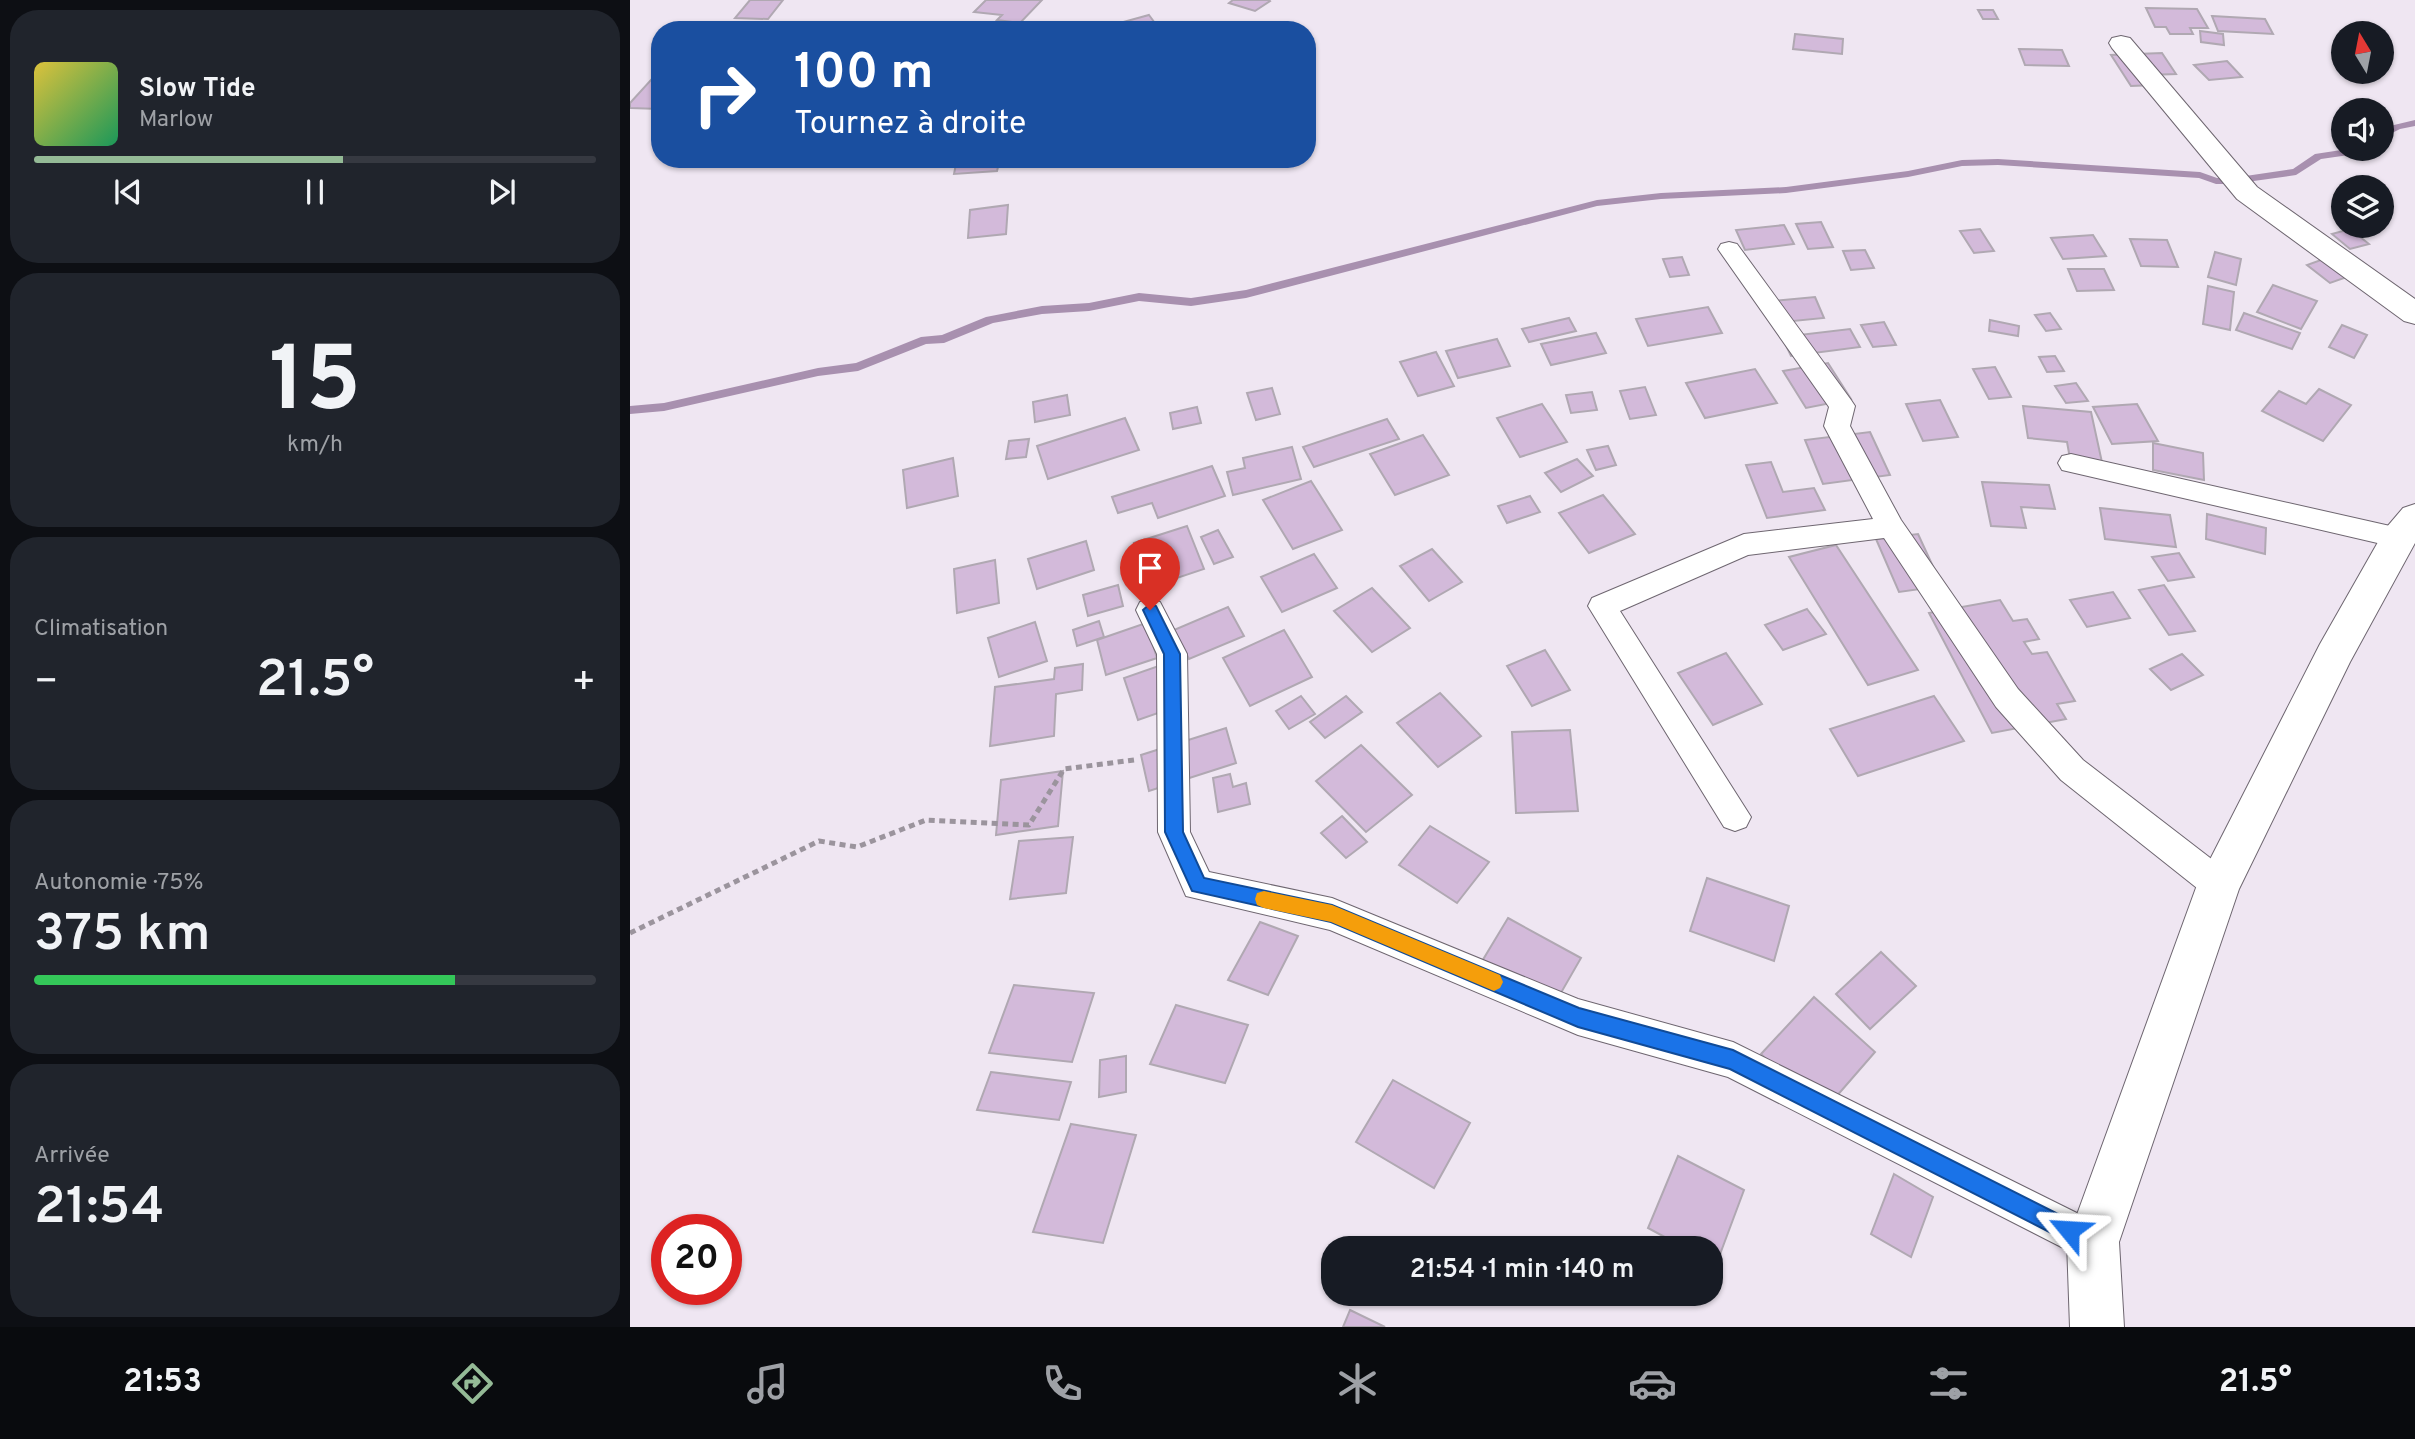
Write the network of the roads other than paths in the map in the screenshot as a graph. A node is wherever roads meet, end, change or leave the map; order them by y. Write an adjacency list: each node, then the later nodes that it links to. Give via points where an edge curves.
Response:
1 (2121, 43): 3 (street, via 2247,193)
2 (1729, 249): 5 (lane, via 1842,406 1837,426)
3 (2415, 314)
4 (2071, 463): 6 (lane)
5 (1891, 527): 8 (lane, via 1744,545 1602,606); 9 (lane, via 2007,698 2072,770)
6 (2407, 527): 9 (street, via 2334,655)
7 (1150, 610): 10 (lane, via 1172,654 1174,832 1198,885 1332,914 1578,1017 1733,1060)
8 (1735, 817)
9 (2219, 885): 10 (street)
10 (2093, 1242): 11 (street)
11 (2097, 1327)

